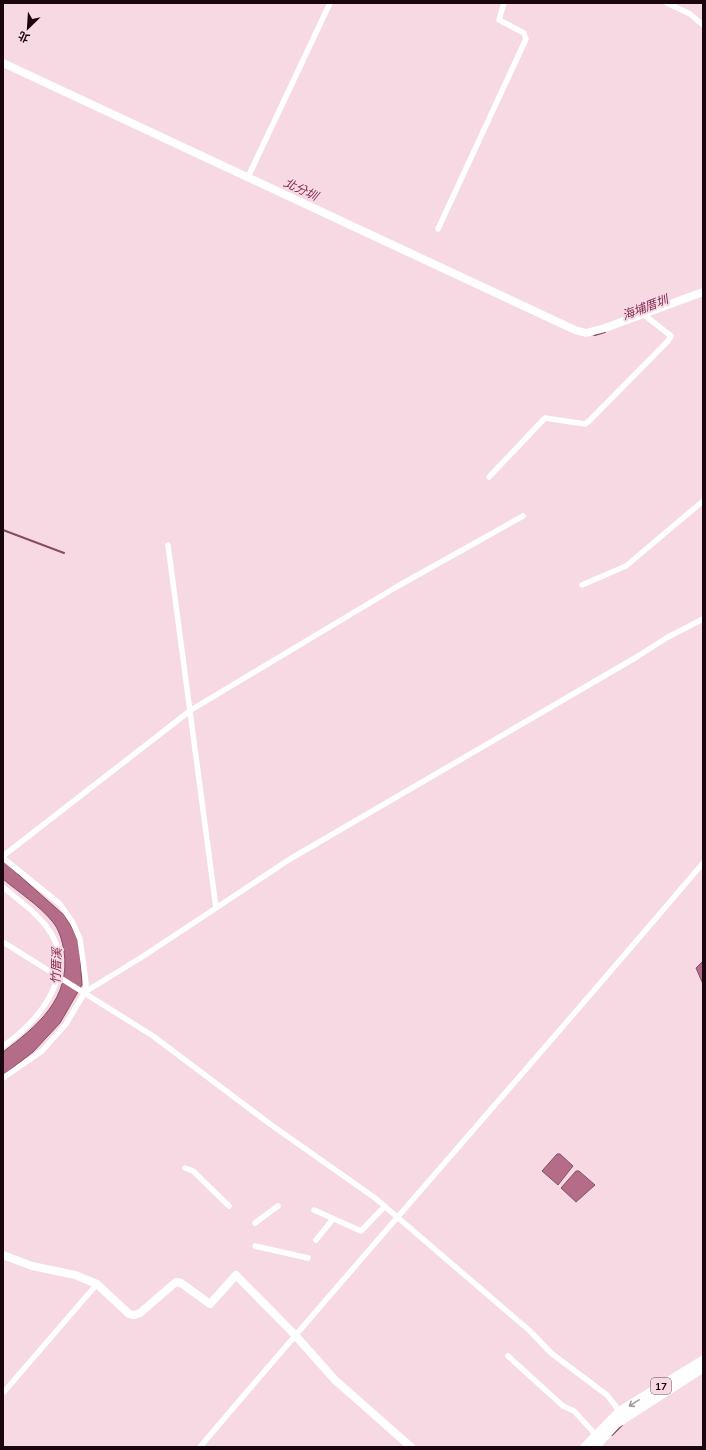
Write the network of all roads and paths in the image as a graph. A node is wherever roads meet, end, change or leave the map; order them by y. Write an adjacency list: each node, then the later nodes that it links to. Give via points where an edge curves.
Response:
1 (330, 3): 6 (street)
2 (504, 3): 7 (street, via 500,20 524,33 526,39)
3 (667, 3): 4 (street, via 690,14)
4 (703, 25)
5 (3, 63): 6 (street)
6 (249, 174): 9 (street, via 575,330 586,333)
7 (438, 229)
8 (703, 292): 9 (street)
9 (643, 314): 10 (street, via 671,336 668,342 589,421 585,424 545,418)
10 (489, 477)
11 (703, 501): 14 (street, via 626,566)
12 (523, 516): 16 (street, via 391,590)
13 (168, 545): 16 (street)
14 (582, 585)
15 (703, 619): 20 (street, via 668,637 290,859)
16 (191, 710): 17 (street); 20 (street)
17 (3, 857): 23 (street, via 60,904 73,923 80,939)
18 (703, 863): 31 (street)
19 (3, 887): 22 (street, via 44,923 51,933 58,952)
20 (216, 908): 23 (street)
21 (3, 942): 22 (street)
22 (58, 975): 23 (street); 24 (street, via 53,994 33,1021 20,1035)
23 (85, 992): 25 (street, via 66,1024 42,1051); 29 (street, via 153,1036)
24 (3, 1046)
25 (3, 1078)
26 (185, 1168): 27 (street, via 193,1170)
27 (229, 1206)
28 (278, 1206): 33 (street)
29 (385, 1206): 31 (street); 32 (street, via 361,1231)
30 (314, 1210): 32 (street)
31 (398, 1217): 39 (street); 44 (street, via 530,1331 550,1353 607,1395)
32 (333, 1218): 34 (street)
33 (254, 1223)
34 (316, 1240)
35 (255, 1246): 37 (street)
36 (3, 1255): 38 (street, via 32,1266 75,1275)
37 (308, 1258)
38 (97, 1284): 39 (street, via 129,1314 134,1315 140,1313 176,1282 210,1304 236,1275); 43 (street)
39 (295, 1335): 46 (street); 47 (street, via 335,1380)
40 (508, 1356): 45 (street, via 563,1406 574,1411)
41 (703, 1360): 44 (main road, 17, one-way to 44)
42 (703, 1368): 44 (main road, 17)
43 (3, 1393)
44 (623, 1415): 45 (main road, 17); 49 (main road, 17)
45 (596, 1435): 48 (main road, 17)
46 (200, 1447)
47 (411, 1447)
48 (585, 1447)
49 (595, 1447)

